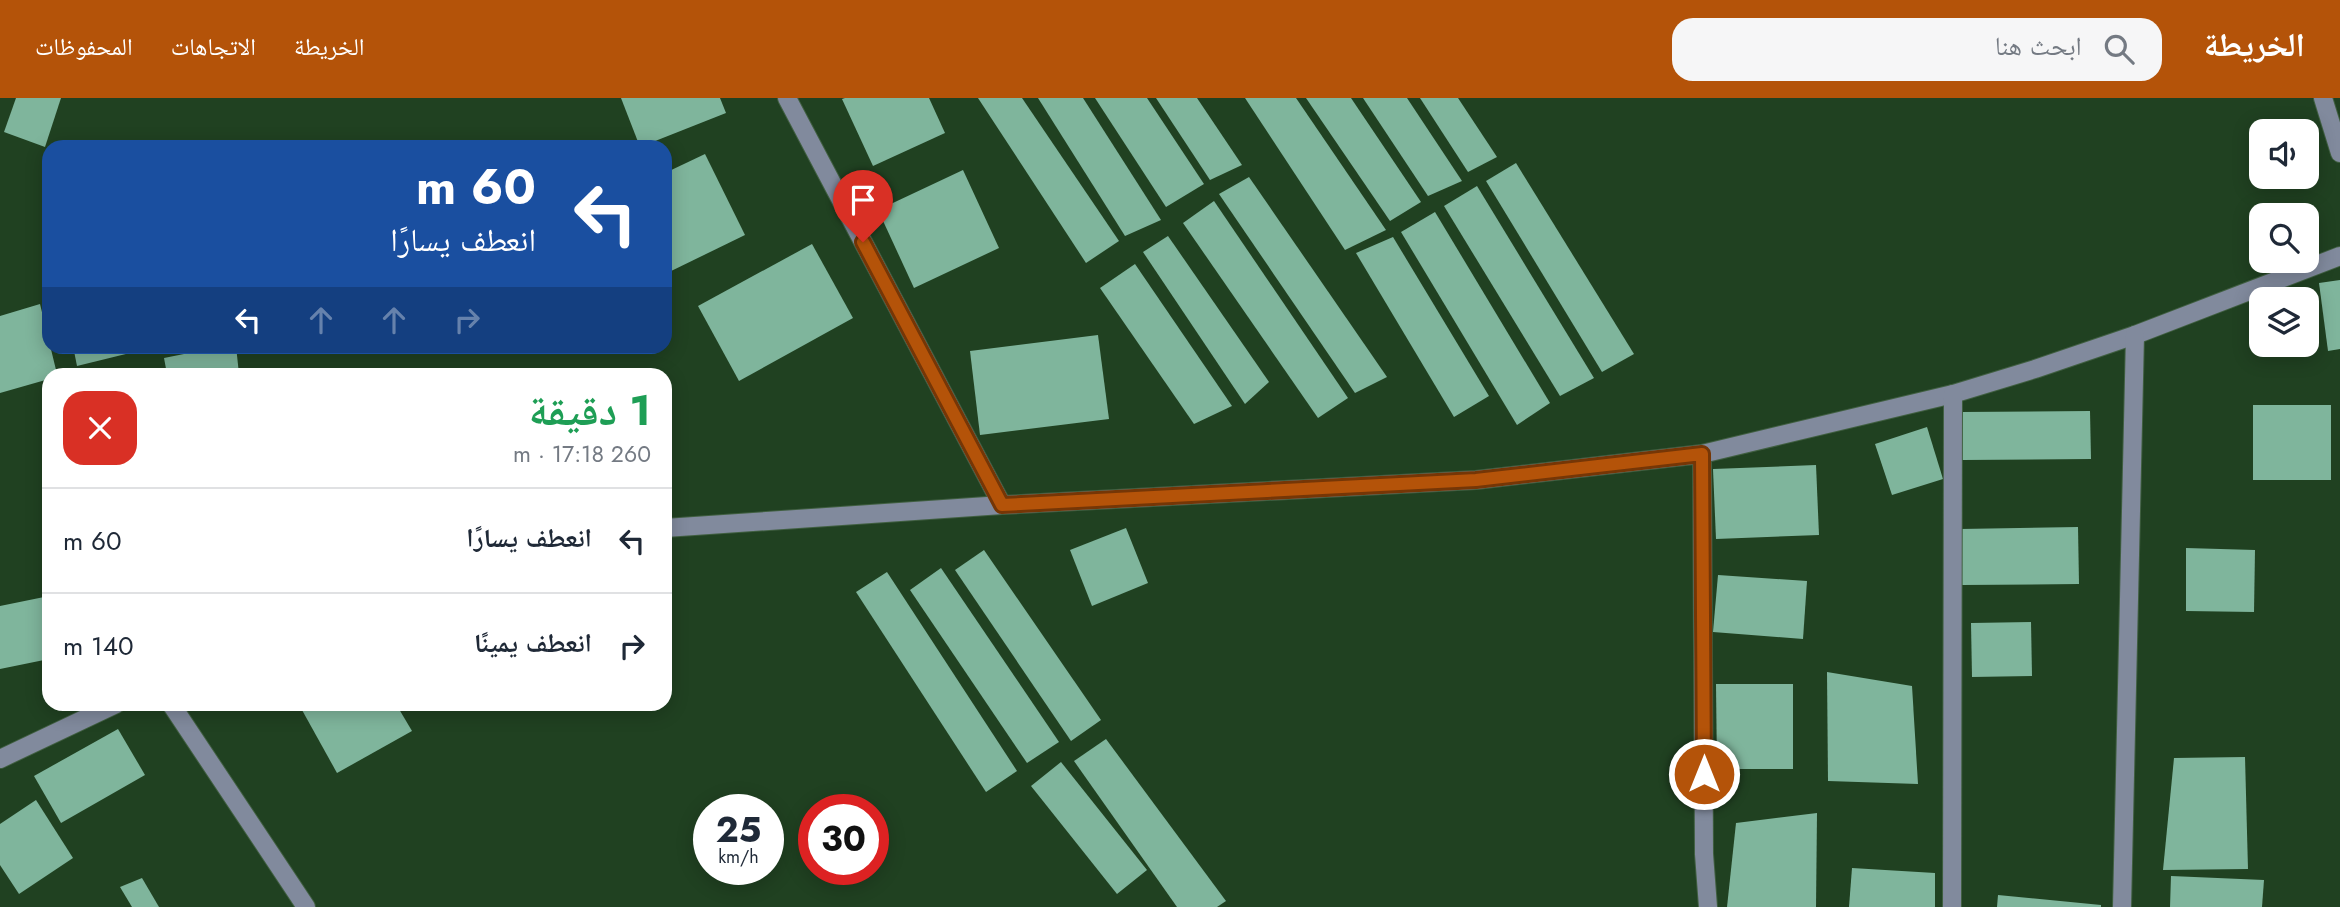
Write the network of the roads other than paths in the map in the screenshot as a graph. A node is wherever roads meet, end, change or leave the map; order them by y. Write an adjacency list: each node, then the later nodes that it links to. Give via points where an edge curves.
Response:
1 (787, 98): 8 (street)
2 (2322, 98): 3 (street)
3 (2340, 153)
4 (2340, 256): 5 (street)
5 (2135, 335): 6 (street); 16 (street)
6 (1953, 394): 7 (street); 15 (street)
7 (1702, 454): 8 (street, via 1476,480); 14 (street)
8 (1002, 505): 9 (street)
9 (672, 528)
10 (101, 711): 12 (street)
11 (176, 711): 13 (street)
12 (0, 759)
13 (306, 907)
14 (1708, 907)
15 (1952, 907)
16 (2122, 907)

